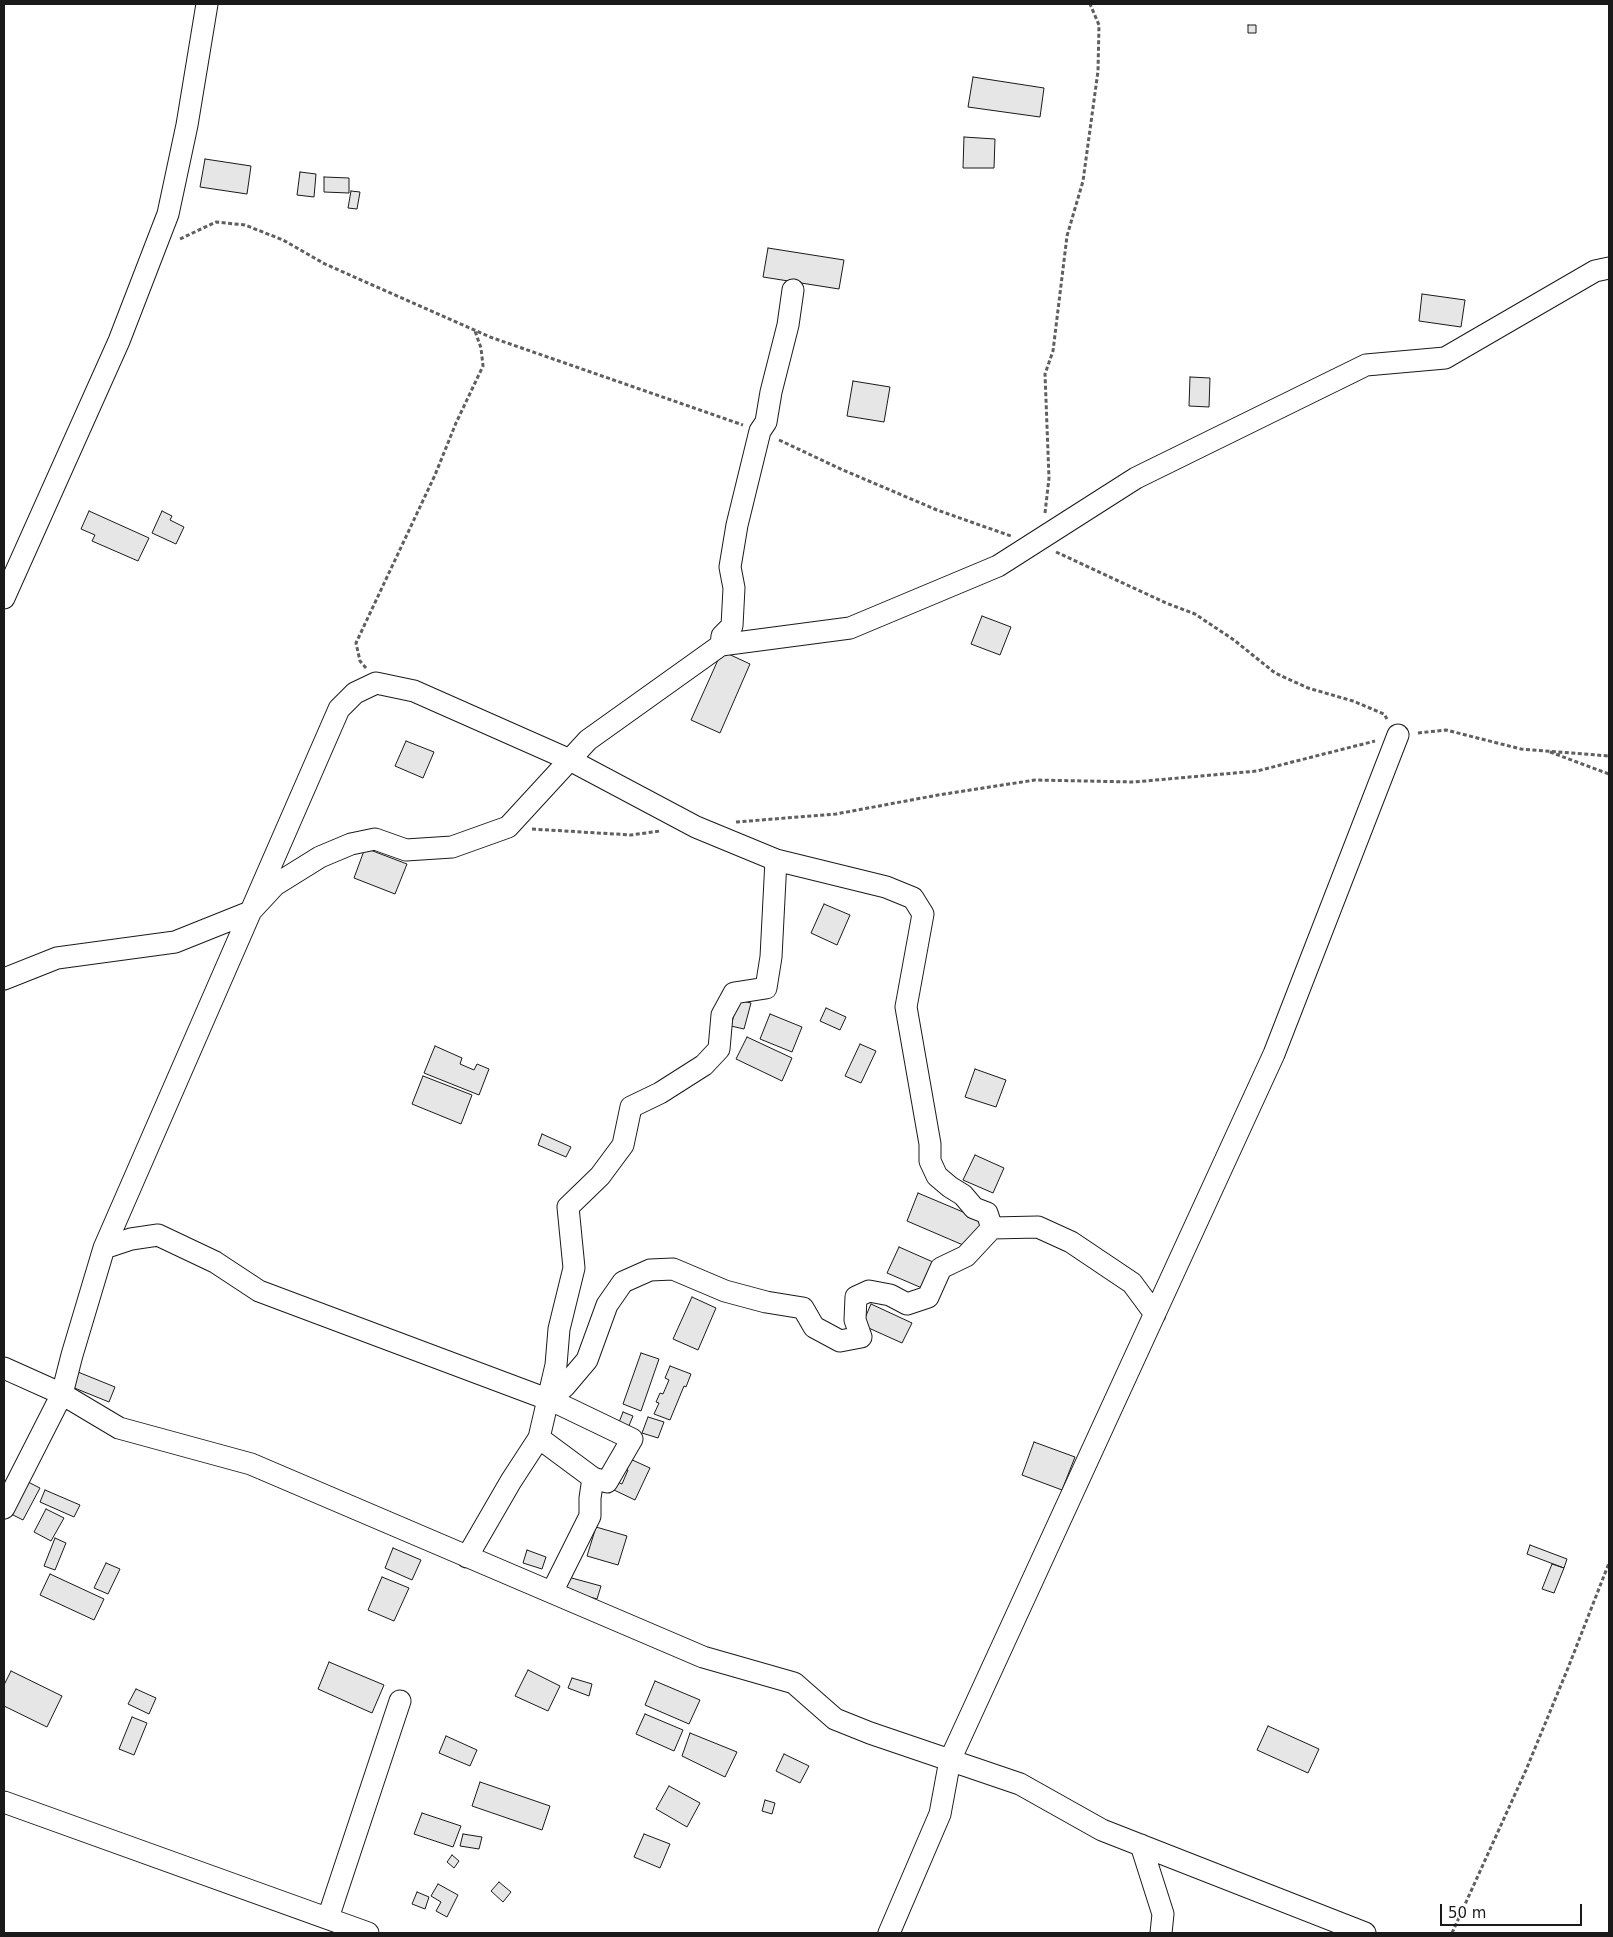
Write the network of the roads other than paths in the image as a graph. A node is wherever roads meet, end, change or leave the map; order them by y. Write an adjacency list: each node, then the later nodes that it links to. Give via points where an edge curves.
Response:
1 (207, 4): 4 (street, via 168,214 119,341)
2 (1609, 268): 5 (street, via 1595,271 1445,358 1366,366 1136,478 998,566 850,628)
3 (793, 290): 5 (street, via 766,422 760,431 743,499 730,566 734,588 732,626 722,636)
4 (4, 598)
5 (721, 645): 7 (street, via 588,740)
6 (1398, 735): 13 (street, via 1274,1054)
7 (570, 760): 8 (street, via 696,827); 9 (street, via 508,827 452,847 406,850 374,839 351,844 320,857 275,885); 9 (street, via 414,691 376,682 355,693 339,709)
8 (776, 860): 11 (street, via 886,887 913,898 923,914 906,1007 930,1144 930,1161 937,1176 950,1188 963,1195 974,1208 988,1213); 16 (street, via 772,957 766,988 734,993 722,1015 719,1049 704,1065 631,1107 623,1145 600,1176 568,1207 574,1268 558,1329 556,1365)
9 (250, 912): 10 (street, via 175,942 57,958); 12 (street)
10 (4, 979)
11 (992, 1228): 13 (street, via 1038,1227 1071,1242 1132,1283); 16 (street, via 966,1256 941,1268 928,1297 907,1304 890,1295 869,1291 856,1297 855,1320 861,1337 840,1341 814,1327 804,1308 725,1291 673,1269 650,1270 623,1282 607,1305 587,1360)
12 (104, 1248): 15 (street); 16 (street, via 158,1235 215,1262 259,1291)
13 (1155, 1314): 23 (street)
14 (4, 1368): 15 (street)
15 (62, 1394): 19 (street); 20 (street, via 119,1428 251,1464)
16 (549, 1400): 17 (street); 18 (street, via 632,1439 607,1482)
17 (539, 1438): 18 (street); 20 (street, via 510,1481)
18 (593, 1478): 21 (street, via 590,1516)
19 (4, 1508)
20 (468, 1557): 21 (street)
21 (552, 1592): 23 (street, via 703,1657 794,1682 835,1719)
22 (400, 1701): 26 (street)
23 (950, 1760): 25 (street, via 1020,1784 1102,1830); 28 (street, via 940,1814)
24 (4, 1802): 26 (street)
25 (1141, 1845): 29 (street, via 1163,1914); 30 (street)
26 (328, 1918): 27 (street)
27 (368, 1933)
28 (889, 1933)
29 (1161, 1933)
30 (1365, 1933)

